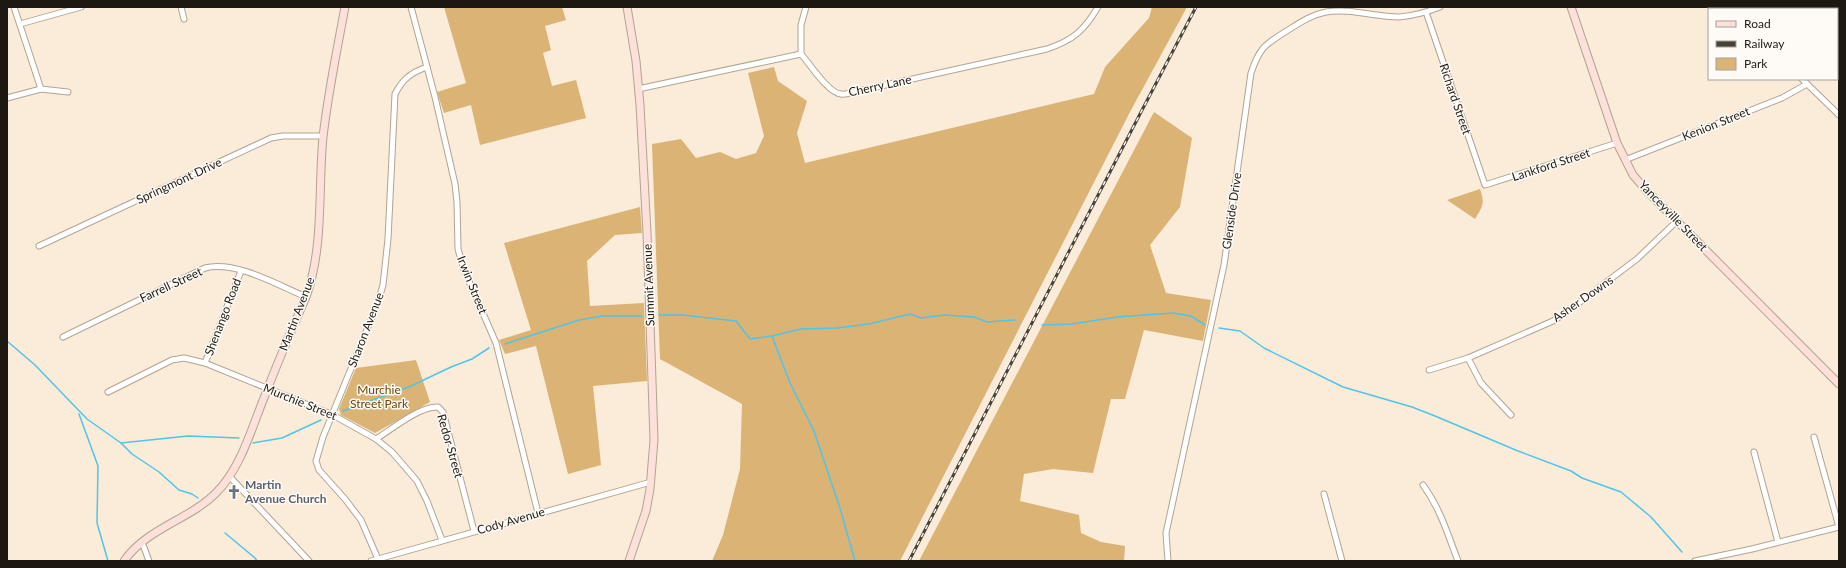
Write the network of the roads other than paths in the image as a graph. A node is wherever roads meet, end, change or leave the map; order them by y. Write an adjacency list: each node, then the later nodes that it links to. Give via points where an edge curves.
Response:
1 (14, 7): 13 (street)
2 (81, 7): 13 (street)
3 (181, 7): 12 (street)
4 (345, 7): 23 (main road, Martin Avenue)
5 (411, 7): 15 (street, Irwin Street)
6 (627, 7): 19 (main road, Summit Avenue)
7 (806, 7): 14 (street, via 801,25)
8 (1098, 7): 14 (street, Cherry Lane, via 1089,23 1067,42 1047,49 840,94 826,85)
9 (1440, 7): 11 (street, Glenside Drive)
10 (1571, 7): 24 (main road, Yanceyville Street)
11 (1426, 12): 26 (street, Richard Street); 59 (street, Glenside Drive, via 1399,17 1340,11 1317,15 1263,47 1256,58 1251,73 1224,265 1166,534)
12 (184, 19)
13 (20, 24): 18 (street)
14 (801, 54): 19 (street)
15 (427, 68): 38 (street, Sharon Avenue, via 412,72 395,94 388,239 383,285); 47 (street, Irwin Street, via 455,184 458,249 464,270 496,343)
16 (1803, 80): 17 (street)
17 (1807, 84): 22 (street); 25 (street, Kenion Street, via 1782,98)
18 (41, 89): 20 (street); 21 (street)
19 (638, 89): 44 (main road, Summit Avenue, via 647,230 654,433)
20 (68, 92)
21 (7, 98)
22 (1839, 115)
23 (323, 136): 28 (street, Springmont Drive, via 271,138); 30 (main road, Martin Avenue, via 315,252 311,283)
24 (1617, 143): 25 (main road, Yanceyville Street); 26 (street, Lankford Street)
25 (1625, 160): 27 (main road, Yanceyville Street, via 1633,175)
26 (1485, 185)
27 (1677, 221): 32 (street, Asher Downs, via 1637,259 1564,314); 35 (main road, Yanceyville Street)
28 (39, 246)
29 (241, 271): 30 (street, Farrell Street); 31 (street, Farrell Street, via 215,266 205,268); 33 (street, Shenango Road)
30 (306, 297): 36 (main road, Martin Avenue)
31 (63, 337)
32 (1468, 358): 34 (street, Asher Downs); 39 (street, via 1481,384)
33 (205, 363): 36 (street, Murchie Street); 37 (street, Murchie Street, via 184,358 172,360)
34 (1429, 370)
35 (1839, 384)
36 (267, 389): 38 (street, Murchie Street); 43 (main road, Martin Avenue)
37 (108, 392)
38 (333, 415): 41 (street, Murchie Street); 53 (street, Sharon Avenue, via 316,461 319,470 346,499 361,520)
39 (1510, 415)
40 (1814, 437): 48 (street)
41 (376, 439): 49 (street, Redor Street, via 430,406 438,407 443,412); 50 (street, Murchie Street, via 392,452 417,481)
42 (1754, 452): 52 (street)
43 (230, 477): 51 (main road, Martin Avenue, via 202,505); 56 (street)
44 (651, 482): 47 (street, Cody Avenue); 58 (main road, Summit Avenue, via 646,511)
45 (1423, 485): 61 (street, via 1440,512)
46 (1324, 494): 60 (street)
47 (538, 513): 49 (street, Cody Avenue)
48 (1839, 527): 52 (street)
49 (474, 531): 50 (street, Cody Avenue)
50 (442, 540): 53 (street, Cody Avenue)
51 (142, 542): 54 (main road, Martin Avenue); 55 (street)
52 (1778, 542): 62 (street)
53 (378, 559): 57 (street, Cody Avenue)
54 (124, 561)
55 (149, 561)
56 (309, 561)
57 (371, 561)
58 (629, 561)
59 (1168, 561)
60 (1342, 561)
61 (1458, 561)
62 (1695, 561)

